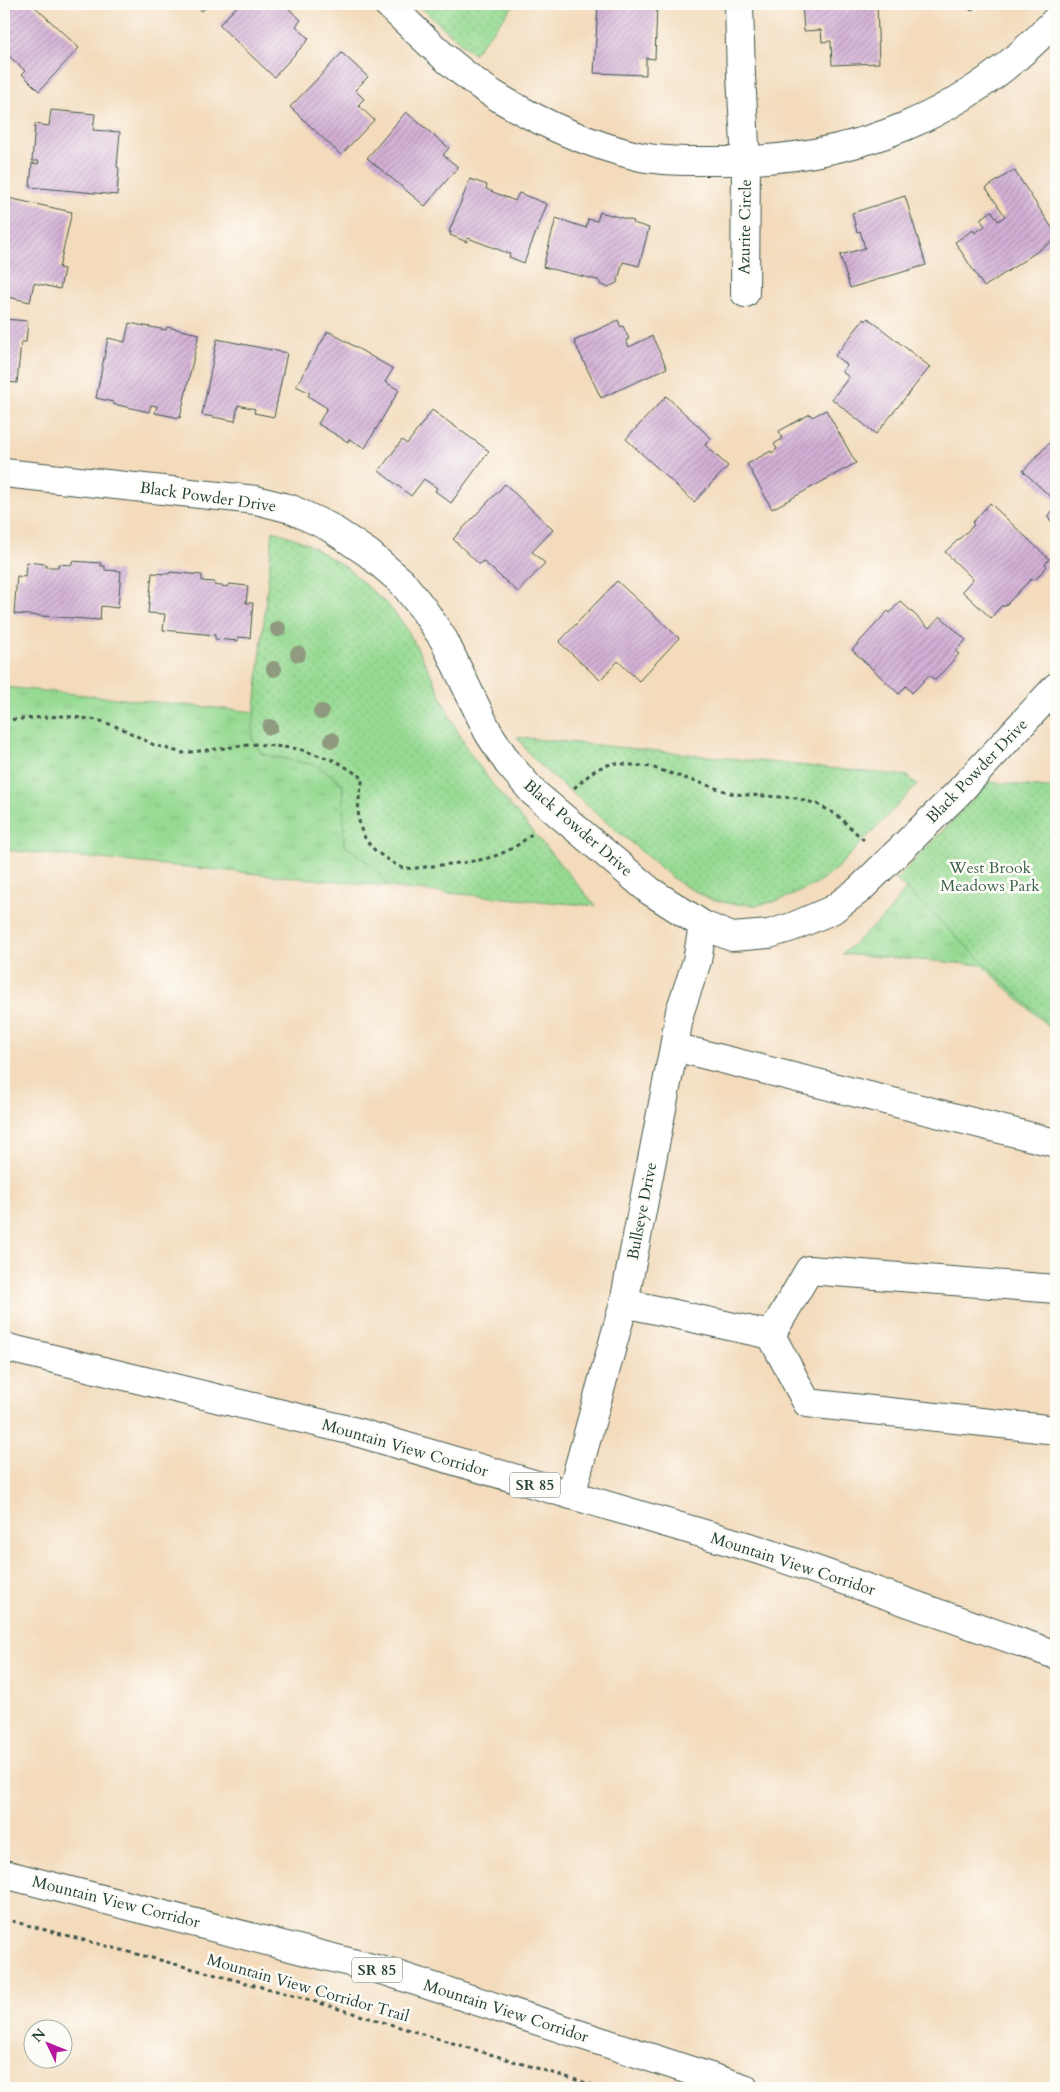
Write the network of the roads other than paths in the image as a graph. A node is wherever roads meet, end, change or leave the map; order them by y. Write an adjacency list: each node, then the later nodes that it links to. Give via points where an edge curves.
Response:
1 (388, 4): 4 (main road, via 460,72 548,124 638,156 691,162)
2 (739, 4): 4 (main road, Azurite Circle)
3 (1056, 20): 4 (main road, via 1029,49 982,85 932,114 876,139 820,153)
4 (746, 161): 5 (main road, Azurite Circle)
5 (745, 293)
6 (4, 472): 8 (main road, Black Powder Drive, via 256,500 291,509 329,527 368,553 402,582 424,610 444,640 488,732 508,763 534,792 650,891)
7 (1056, 687): 8 (main road, Black Powder Drive, via 957,794 859,890 832,910 769,934 732,937)
8 (703, 925): 9 (main road, Bullseye Drive)
9 (674, 1047): 10 (main road); 12 (main road, Bullseye Drive)
10 (1056, 1143)
11 (1056, 1289): 13 (main road, via 809,1270)
12 (624, 1302): 13 (main road); 16 (main road, Bullseye Drive)
13 (771, 1335): 15 (main road, via 807,1403)
14 (4, 1347): 16 (main road, Mountain View Corridor / SR 85, via 352,1432)
15 (1056, 1430)
16 (571, 1495): 17 (main road, Mountain View Corridor / SR 85, via 759,1550)
17 (1056, 1655)
18 (4, 1874): 19 (main road, Mountain View Corridor / SR 85, via 388,1972)
19 (744, 2088)

